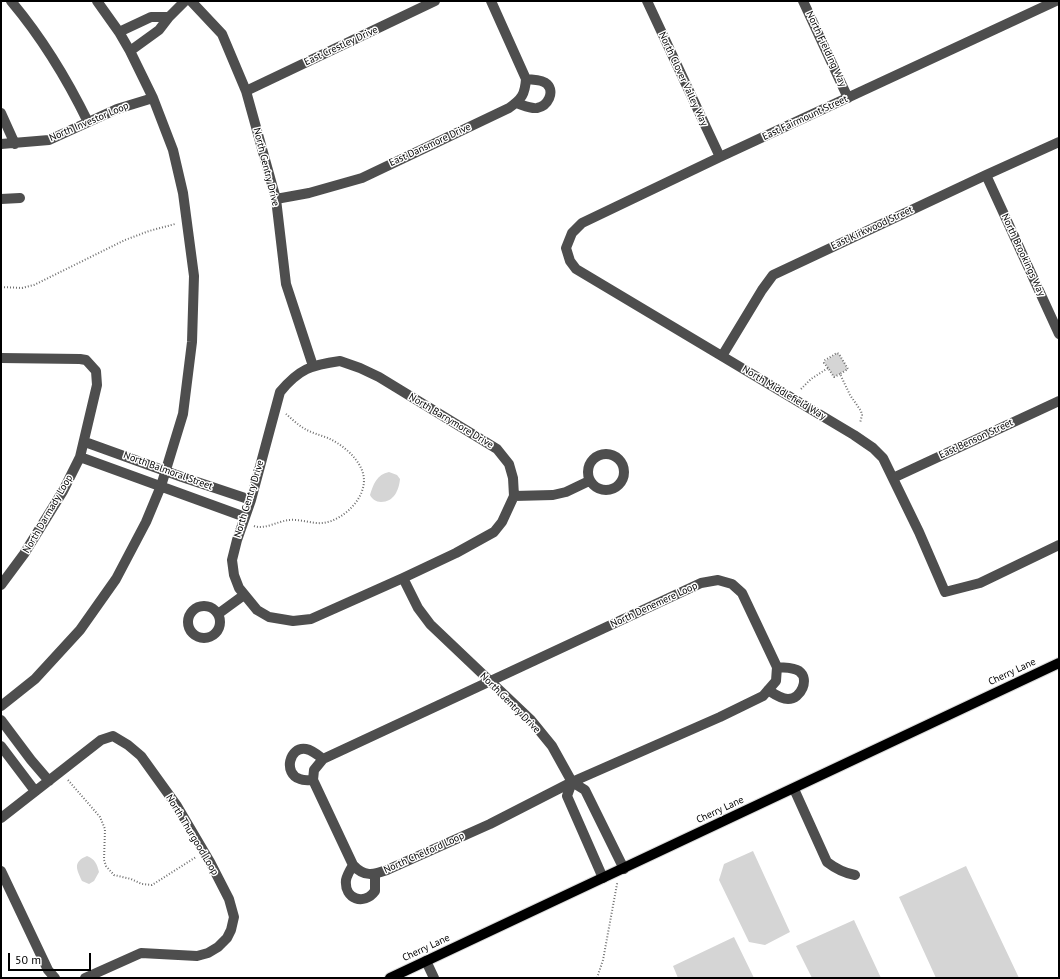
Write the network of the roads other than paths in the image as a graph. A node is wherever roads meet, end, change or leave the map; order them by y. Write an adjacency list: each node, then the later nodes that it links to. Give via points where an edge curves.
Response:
1 (11, 1): 19 (street, via 51,54 70,84)
2 (97, 1): 11 (street)
3 (186, 1): 10 (street)
4 (191, 1): 14 (street, North Gentry Drive, via 222,34)
5 (435, 1): 14 (street, East Crestley Drive)
6 (491, 1): 13 (street)
7 (647, 1): 23 (street, North Clover Valley Way)
8 (803, 1): 16 (street, North Fielding Way)
9 (1056, 1): 16 (street, East Fairmount Street)
10 (169, 17): 11 (street, via 151,17); 12 (street, via 159,30)
11 (119, 32): 12 (street)
12 (130, 51): 15 (street)
13 (526, 79): 17 (street, East Dansmore Drive, via 526,91); 17 (street, via 542,81 548,85 549,100 536,108)
14 (246, 91): 27 (street, North Gentry Drive)
15 (153, 98): 19 (street, North Investor Loop, via 117,109); 36 (street, via 172,150 183,193 194,276 192,342 183,414)
16 (848, 98): 23 (street, East Fairmount Street)
17 (516, 103): 27 (street, East Dansmore Drive, via 362,178)
18 (1, 113): 22 (street)
19 (88, 122): 22 (street, North Investor Loop, via 49,140)
20 (1059, 142): 24 (street, East Kirkwood Street)
21 (1, 144): 22 (street, North Investor Loop)
22 (15, 144)
23 (720, 157): 28 (street, East Fairmount Street, via 582,223 572,233)
24 (986, 175): 29 (street, North Brookings Way); 30 (street, East Kirkwood Street, via 773,275)
25 (20, 198): 26 (street)
26 (1, 199)
27 (276, 199): 32 (street, North Gentry Drive, via 286,284)
28 (566, 248): 30 (street, North Middlefield Way, via 576,269)
29 (1059, 334)
30 (722, 356): 37 (street, North Middlefield Way, via 873,448 883,458)
31 (1, 358): 34 (street, North Darmady Loop, via 86,360 96,371 98,385)
32 (314, 366): 40 (street, North Barrymore Drive, via 340,361 360,368 497,449 509,464); 41 (street, North Gentry Drive, via 290,380 280,392)
33 (1059, 401): 37 (street, East Benson Street)
34 (85, 442): 35 (street, North Darmady Loop); 36 (street, North Balmoral Street)
35 (80, 456): 39 (street, North Balmoral Street); 45 (street, North Darmady Loop, via 63,491 24,554)
36 (166, 471): 39 (street); 41 (street, North Balmoral Street)
37 (893, 478): 43 (street, North Middlefield Way, via 945,592 980,583)
38 (589, 481): 40 (street, via 566,492)
39 (161, 486): 42 (street, North Balmoral Street); 52 (street, via 146,522 116,578 80,630 35,678)
40 (514, 496): 44 (street, North Barrymore Drive, via 502,522 494,532)
41 (251, 500): 42 (street, North Gentry Drive)
42 (245, 517): 46 (street, North Gentry Drive, via 232,560 234,575)
43 (1059, 545)
44 (403, 578): 46 (street, North Gentry Drive, via 311,619 294,621 269,618 257,610); 50 (street, North Gentry Drive, via 418,608 430,624)
45 (1, 585)
46 (244, 595): 47 (street)
47 (218, 614)
48 (1059, 663): 59 (main road, Cherry Lane)
49 (777, 667): 50 (street, North Denemere Loop, via 742,593 732,584 718,580 701,583); 51 (street, via 776,681); 51 (street, via 799,671 804,686 800,694 794,698 783,698)
50 (490, 682): 55 (street); 58 (street, North Gentry Drive, via 530,719 552,746)
51 (768, 690): 58 (street, via 763,696 720,717)
52 (1, 706)
53 (1, 720): 57 (street)
54 (1, 746): 60 (street)
55 (323, 759): 56 (street, via 314,770); 56 (street, via 312,751 301,749 289,762 294,776 300,780)
56 (313, 780): 62 (street)
57 (48, 781): 60 (street, North Thurgood Loop); 70 (street, North Thurgood Loop, via 100,740 114,736 128,744 177,806 229,900 234,917 227,938 208,953 197,956 141,953)
58 (572, 782): 63 (street, North Gentry Drive, via 585,790); 65 (street, North Chelford Loop, via 490,824); 67 (street, via 567,796)
59 (794, 789): 63 (main road, Cherry Lane); 66 (street, via 827,862 841,871)
60 (36, 791): 61 (street, North Thurgood Loop)
61 (1, 818)
62 (353, 865): 65 (street, North Chelford Loop, via 364,873); 65 (street, via 346,881 349,893 357,899 369,897 375,891)
63 (624, 869): 67 (main road, Cherry Lane)
64 (1, 871): 69 (street, via 48,970)
65 (375, 874)
66 (855, 875)
67 (608, 876): 68 (main road, Cherry Lane)
68 (426, 961): 71 (main road, Cherry Lane); 72 (street)
69 (55, 978)
70 (85, 978)
71 (390, 978)
72 (434, 978)

